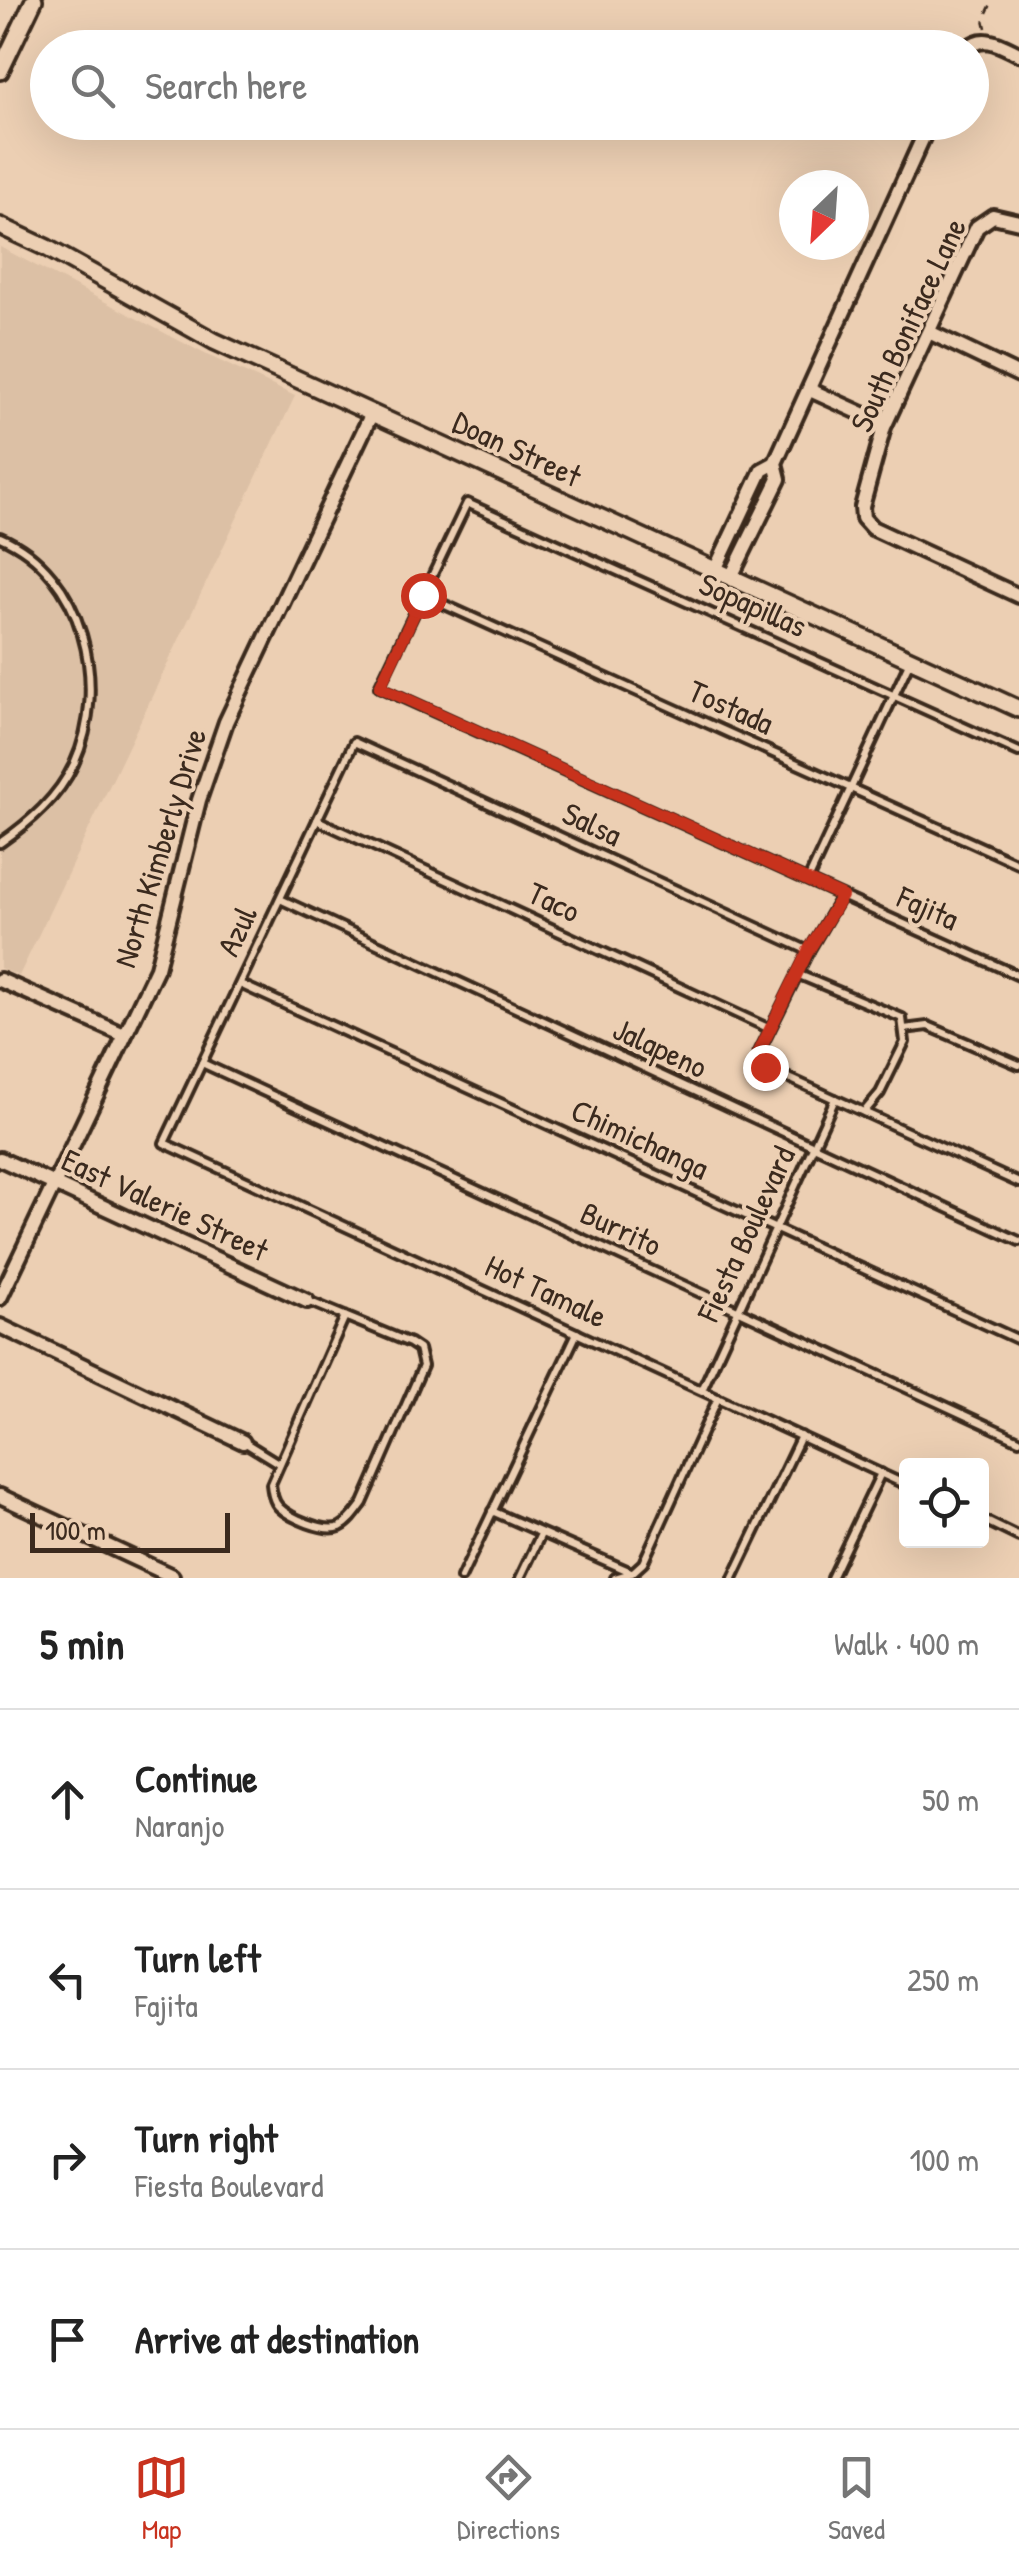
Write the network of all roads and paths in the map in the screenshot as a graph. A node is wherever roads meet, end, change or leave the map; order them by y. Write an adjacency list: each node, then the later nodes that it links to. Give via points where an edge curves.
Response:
1 (34, 0): 6 (street)
2 (993, 0): 3 (path)
3 (986, 30)
4 (989, 40): 5 (street)
5 (1019, 54)
6 (0, 71)
7 (922, 140): 12 (street)
8 (1019, 222): 10 (street, South Boniface Lane, via 993,216 977,227)
9 (0, 226): 13 (street, Doan Street, via 214,341)
10 (928, 332): 11 (street); 14 (street, South Boniface Lane)
11 (1019, 375)
12 (810, 390): 14 (street); 15 (street)
13 (372, 413): 17 (street, Doan Street); 40 (street, North Kimberly Drive, via 226,722 157,968)
14 (885, 424): 20 (street, South Boniface Lane, via 864,518 872,528)
15 (776, 463): 17 (street, via 762,470); 18 (street, via 779,479)
16 (0, 537): 28 (lane, via 45,568 68,600 91,674 87,725 74,765 39,812)
17 (716, 570): 18 (street, Doan Street)
18 (731, 578): 21 (street, Doan Street)
19 (423, 595): 22 (lane, Sopapillas, via 467,503); 26 (lane, Tostada); 30 (lane, Fajita, via 380,687)
20 (1019, 596)
21 (911, 660): 22 (lane); 23 (street, Doan Street)
22 (895, 696): 25 (lane, Sopapillas); 26 (lane)
23 (1019, 709)
24 (354, 742): 27 (lane, Azul); 33 (lane, Salsa)
25 (1019, 752)
26 (851, 788): 29 (lane, Tostada); 30 (lane)
27 (317, 820): 32 (lane, Azul); 38 (lane, Taco)
28 (0, 843)
29 (1019, 864)
30 (807, 881): 31 (lane, Fajita)
31 (842, 896): 33 (lane); 35 (lane, Fajita)
32 (280, 899): 37 (lane, Azul); 46 (lane, Jalapeno)
33 (808, 951): 34 (lane)
34 (797, 974): 38 (lane); 39 (lane, via 902,1018)
35 (1019, 976)
36 (0, 980): 40 (street)
37 (240, 984): 41 (lane, Azul); 50 (lane, Chimichanga)
38 (770, 1029): 43 (lane, via 758,1054 765,1067)
39 (904, 1030): 42 (lane, via 928,1026); 44 (lane, via 887,1081)
40 (124, 1035): 49 (street, North Kimberly Drive)
41 (202, 1063): 45 (lane, Azul); 54 (lane, Burrito)
42 (1019, 1065)
43 (836, 1099): 44 (lane); 46 (lane, Fiesta Boulevard)
44 (864, 1112): 48 (lane)
45 (164, 1143): 57 (lane, Hot Tamale)
46 (813, 1147): 50 (lane, Fiesta Boulevard); 51 (lane, Jalapeno)
47 (0, 1159): 49 (street, East Valerie Street)
48 (1019, 1182)
49 (52, 1183): 52 (street, North Kimberly Drive); 53 (street, East Valerie Street)
50 (776, 1229): 54 (lane, Fiesta Boulevard); 58 (lane, Chimichanga)
51 (1019, 1242)
52 (0, 1298)
53 (307, 1300): 55 (lane)
54 (738, 1310): 59 (lane, Fiesta Boulevard); 62 (lane, Burrito)
55 (344, 1316): 64 (lane); 64 (lane, via 419,1348 423,1366 363,1503 339,1527 282,1510 272,1494)
56 (0, 1326): 63 (street)
57 (577, 1333): 59 (lane, Hot Tamale); 68 (lane)
58 (1019, 1340)
59 (702, 1390): 60 (lane, Hot Tamale)
60 (718, 1398): 61 (lane, Hot Tamale); 73 (lane)
61 (801, 1436): 65 (lane, Hot Tamale); 77 (lane)
62 (1019, 1440)
63 (244, 1442): 64 (lane)
64 (278, 1463)
65 (881, 1473): 66 (lane, Hot Tamale); 78 (lane)
66 (899, 1482)
67 (0, 1496): 72 (street)
68 (492, 1511): 70 (lane); 74 (lane)
69 (989, 1522): 71 (lane)
70 (541, 1534): 73 (lane); 75 (lane)
71 (1019, 1536)
72 (172, 1576)
73 (633, 1576): 76 (lane)
74 (461, 1578)
75 (520, 1578)
76 (616, 1578)
77 (733, 1578)
78 (831, 1578)

